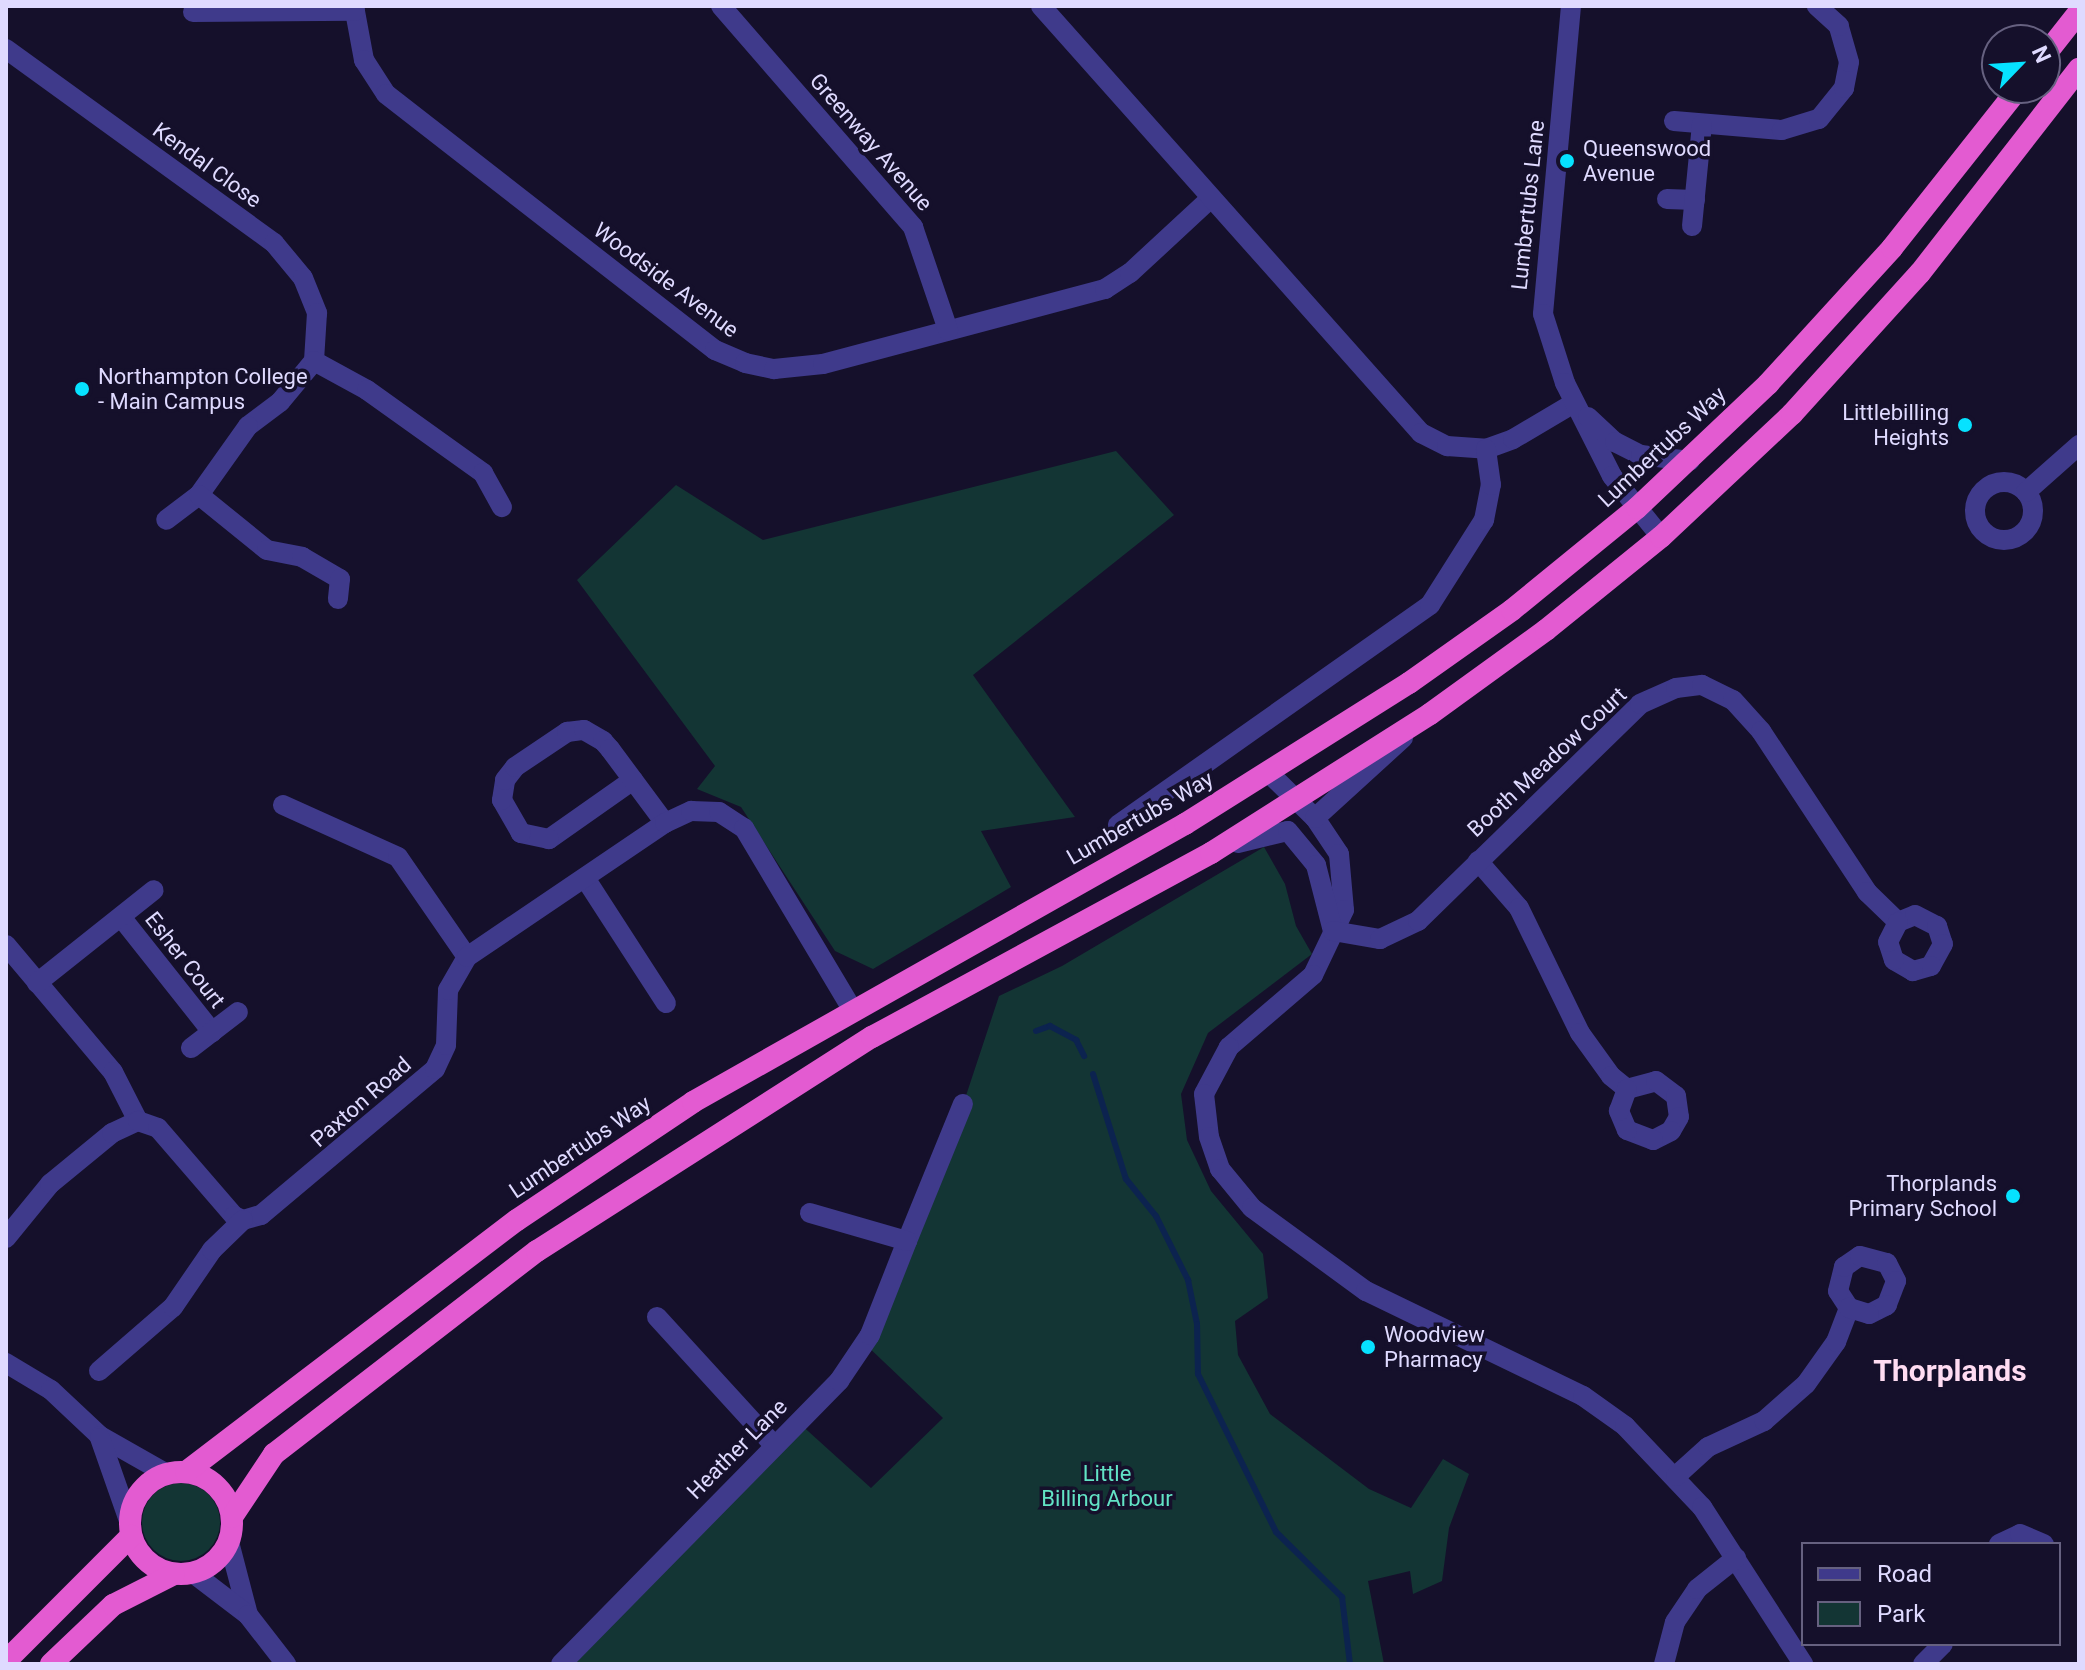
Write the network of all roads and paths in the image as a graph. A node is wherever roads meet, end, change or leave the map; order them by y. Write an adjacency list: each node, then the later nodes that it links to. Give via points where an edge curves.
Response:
1 (721, 6): 18 (street, Greenway Avenue, via 913,227)
2 (1571, 6): 20 (street, Lumbertubs Lane, via 1542,298 1550,345)
3 (1817, 6): 13 (street, via 1839,26 1849,62 1844,88 1829,110 1808,125 1782,130)
4 (354, 8): 6 (street); 18 (street, Woodside Avenue, via 370,74 386,94 730,358 774,369 807,367)
5 (1050, 9): 14 (street)
6 (193, 12)
7 (2079, 12): 8 (highway)
8 (2061, 35)
9 (6, 49): 19 (street, Kendal Close, via 274,243 303,278 317,313)
10 (2079, 69): 29 (highway, via 1920,273 1792,414)
11 (2006, 104): 23 (highway, Lumbertubs Way, via 1892,248)
12 (1674, 121): 13 (street)
13 (1702, 124): 16 (street)
14 (1211, 198): 18 (street, Woodside Avenue, via 1130,273 1105,289); 22 (street, via 1421,433 1447,446)
15 (1667, 199): 16 (street)
16 (1695, 200): 17 (street)
17 (1692, 226)
18 (948, 330)
19 (314, 361): 25 (street, via 280,402 248,426); 26 (street, via 367,390 483,473)
20 (1574, 403): 22 (street); 23 (street, via 1615,442 1641,455); 27 (street, Lumbertubs Lane, via 1612,476)
21 (2079, 445): 24 (street)
22 (1486, 449): 38 (street, Lumbertubs Way, via 1491,485 1484,520 1430,605)
23 (1690, 461): 27 (highway, Lumbertubs Way)
24 (2026, 492)
25 (199, 495): 28 (street); 30 (street, via 267,550 302,557 340,579)
26 (502, 507)
27 (1637, 508): 29 (street, Lumbertubs Lane); 32 (highway, Lumbertubs Way, via 1512,610)
28 (166, 520)
29 (1661, 537): 31 (highway)
30 (338, 599)
31 (1430, 714): 34 (highway); 36 (street)
32 (1269, 773): 34 (street); 50 (highway, Lumbertubs Way)
33 (633, 780): 33 (street, via 603,741 574,730 515,767 505,780 502,800 521,833 549,839); 37 (street)
34 (1298, 799): 36 (street); 39 (highway)
35 (283, 805): 47 (street, via 398,857)
36 (1315, 818): 45 (street, via 1339,854 1344,910)
37 (665, 823): 41 (street, Paxton Road); 50 (street, Paxton Road, via 691,811 711,810 744,828)
38 (1118, 825)
39 (1211, 853): 45 (street, via 1259,834 1288,831 1316,865); 69 (highway, via 872,1037 537,1251 274,1454)
40 (1478, 861): 44 (street, Booth Meadow Court, via 1640,704 1676,688 1702,685 1733,700 1761,731 1867,892); 45 (street, Booth Meadow Court, via 1418,921 1380,939); 54 (street, via 1519,908 1588,1046)
41 (585, 878): 47 (street, Paxton Road); 49 (street)
42 (154, 890): 43 (street, Esher Court)
43 (121, 917): 48 (street, Esher Court); 52 (street, Esher Court)
44 (1898, 922)
45 (1333, 931): 68 (street, via 1313,975 1229,1047 1204,1094 1209,1137 1220,1169 1252,1208 1321,1262 1366,1291 1583,1396 1625,1426)
46 (6, 945): 48 (street)
47 (467, 957): 58 (street, Paxton Road, via 448,990 446,1045 435,1069 325,1166 261,1215)
48 (37, 983): 56 (street, via 113,1072)
49 (666, 1003)
50 (852, 1009): 67 (highway, Lumbertubs Way, via 693,1102 542,1203)
51 (238, 1012): 52 (street, Esher Court)
52 (212, 1032): 53 (street, Esher Court)
53 (191, 1048)
54 (1627, 1089)
55 (963, 1104): 60 (street, Heather Lane)
56 (138, 1121): 58 (street, via 158,1128 227,1210); 59 (street, via 112,1133 50,1184)
57 (810, 1213): 60 (street)
58 (243, 1220): 64 (street, Paxton Road, via 212,1250 173,1307)
59 (6, 1238)
60 (907, 1241): 66 (street, Heather Lane, via 870,1335 839,1381)
61 (1849, 1308): 68 (street, via 1836,1342 1806,1384 1764,1421 1708,1447)
62 (657, 1317): 66 (street)
63 (6, 1363): 65 (street, via 51,1390)
64 (99, 1371)
65 (100, 1436): 67 (street); 70 (street)
66 (774, 1445): 82 (street, Heather Lane)
67 (176, 1473): 69 (highway, via 217,1486); 70 (highway, via 140,1491)
68 (1676, 1476): 74 (street)
69 (232, 1517): 71 (highway)
70 (130, 1528): 75 (highway, via 146,1562); 79 (highway)
71 (229, 1542): 75 (highway, via 221,1556); 76 (street)
72 (2003, 1542): 73 (street, via 2020,1534)
73 (2039, 1542)
74 (1736, 1558): 83 (street, via 1697,1589 1675,1622); 84 (street)
75 (183, 1574): 76 (street); 80 (highway, via 113,1605)
76 (248, 1615): 78 (street)
77 (1941, 1646): 85 (street)
78 (281, 1657): 81 (street)
79 (6, 1661)
80 (51, 1664)
81 (260, 1664)
82 (561, 1664)
83 (1664, 1664)
84 (1803, 1664)
85 (1923, 1664)

